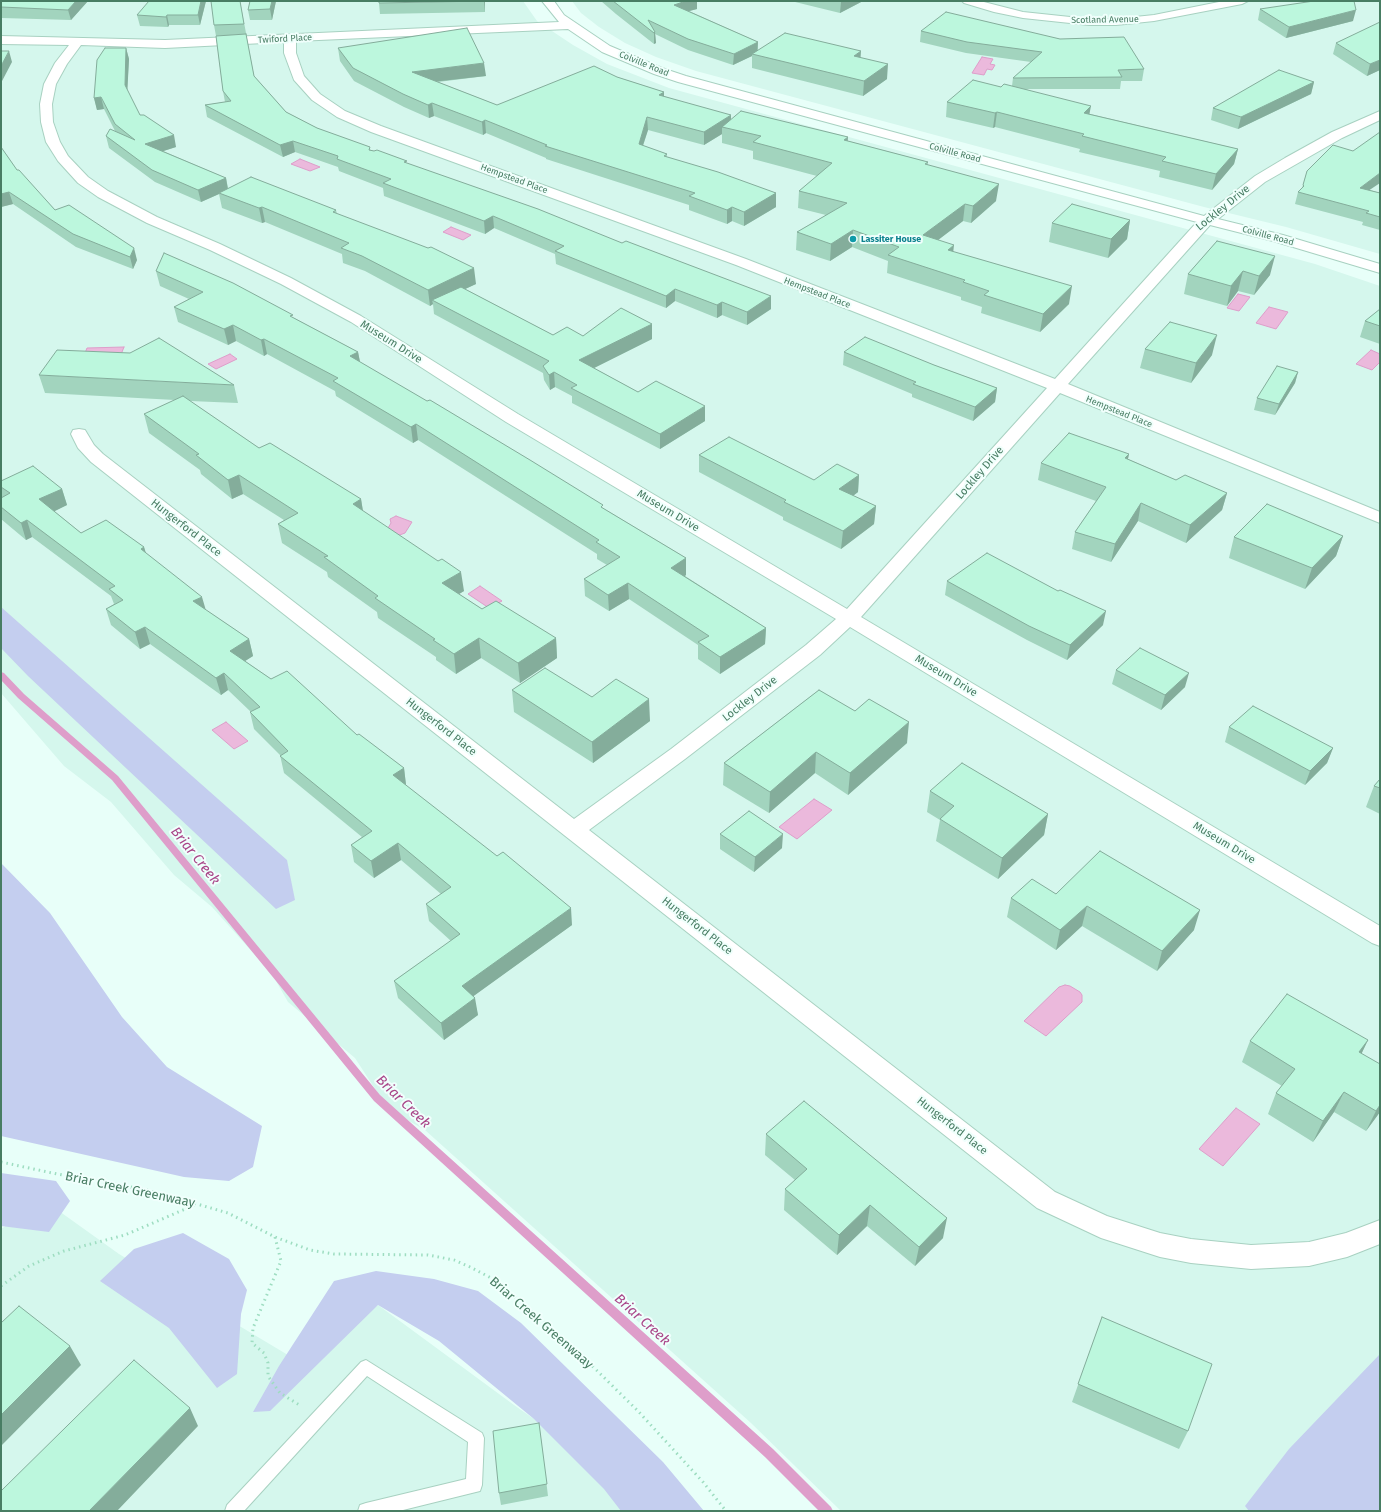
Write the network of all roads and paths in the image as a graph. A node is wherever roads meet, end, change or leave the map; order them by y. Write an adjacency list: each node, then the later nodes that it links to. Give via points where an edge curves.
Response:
1 (548, 1): 4 (street, Colville Road)
2 (968, 1): 3 (street, Scotland Avenue, via 1023,15 1109,22 1154,18)
3 (1242, 1)
4 (570, 25): 5 (street, Twiford Place); 9 (street, Colville Road, via 606,49 682,80)
5 (290, 39): 7 (street, Twiford Place, via 164,44); 11 (street, Hempstead Place, via 290,53 298,77 316,97 341,114 383,132 740,262)
6 (1, 40): 7 (street, Twiford Place)
7 (77, 43): 14 (street, Museum Drive, via 61,62 50,84 46,104 47,122 53,142 63,158 83,180 126,208 252,264 356,319 512,418)
8 (1378, 117): 9 (street, Lockley Drive, via 1338,135 1260,179)
9 (1206, 221): 10 (street, Colville Road, via 1278,238); 11 (street, Lockley Drive)
10 (1380, 269)
11 (1057, 386): 13 (street, Hempstead Place); 14 (street, Lockley Drive)
12 (79, 434): 15 (street, Hungerford Place, via 97,458)
13 (1380, 518)
14 (849, 618): 15 (street, Lockley Drive, via 813,650 724,719); 16 (street, Museum Drive)
15 (574, 830): 19 (street, Hungerford Place, via 1046,1200 1101,1226 1160,1245 1225,1255 1251,1257 1309,1254 1348,1245)
16 (1380, 937)
17 (1, 1162): 18 (path, Briar Creek Greenwaay, via 147,1190)
18 (197, 1204): 20 (path, Briar Creek Greenwaay, via 228,1213); 21 (path, via 125,1235 64,1251 29,1266)
19 (1380, 1232)
20 (275, 1237): 22 (path, via 281,1261 253,1328 252,1344 264,1353 268,1363 268,1376 280,1393); 25 (path, Briar Creek Greenwaay, via 310,1250 334,1254 428,1255 454,1260 495,1280 575,1349 638,1411)
21 (1, 1286)
22 (319, 1418): 23 (lane); 24 (lane, via 366,1367 476,1438 474,1485)
23 (233, 1511)
24 (366, 1511)
25 (726, 1511)

